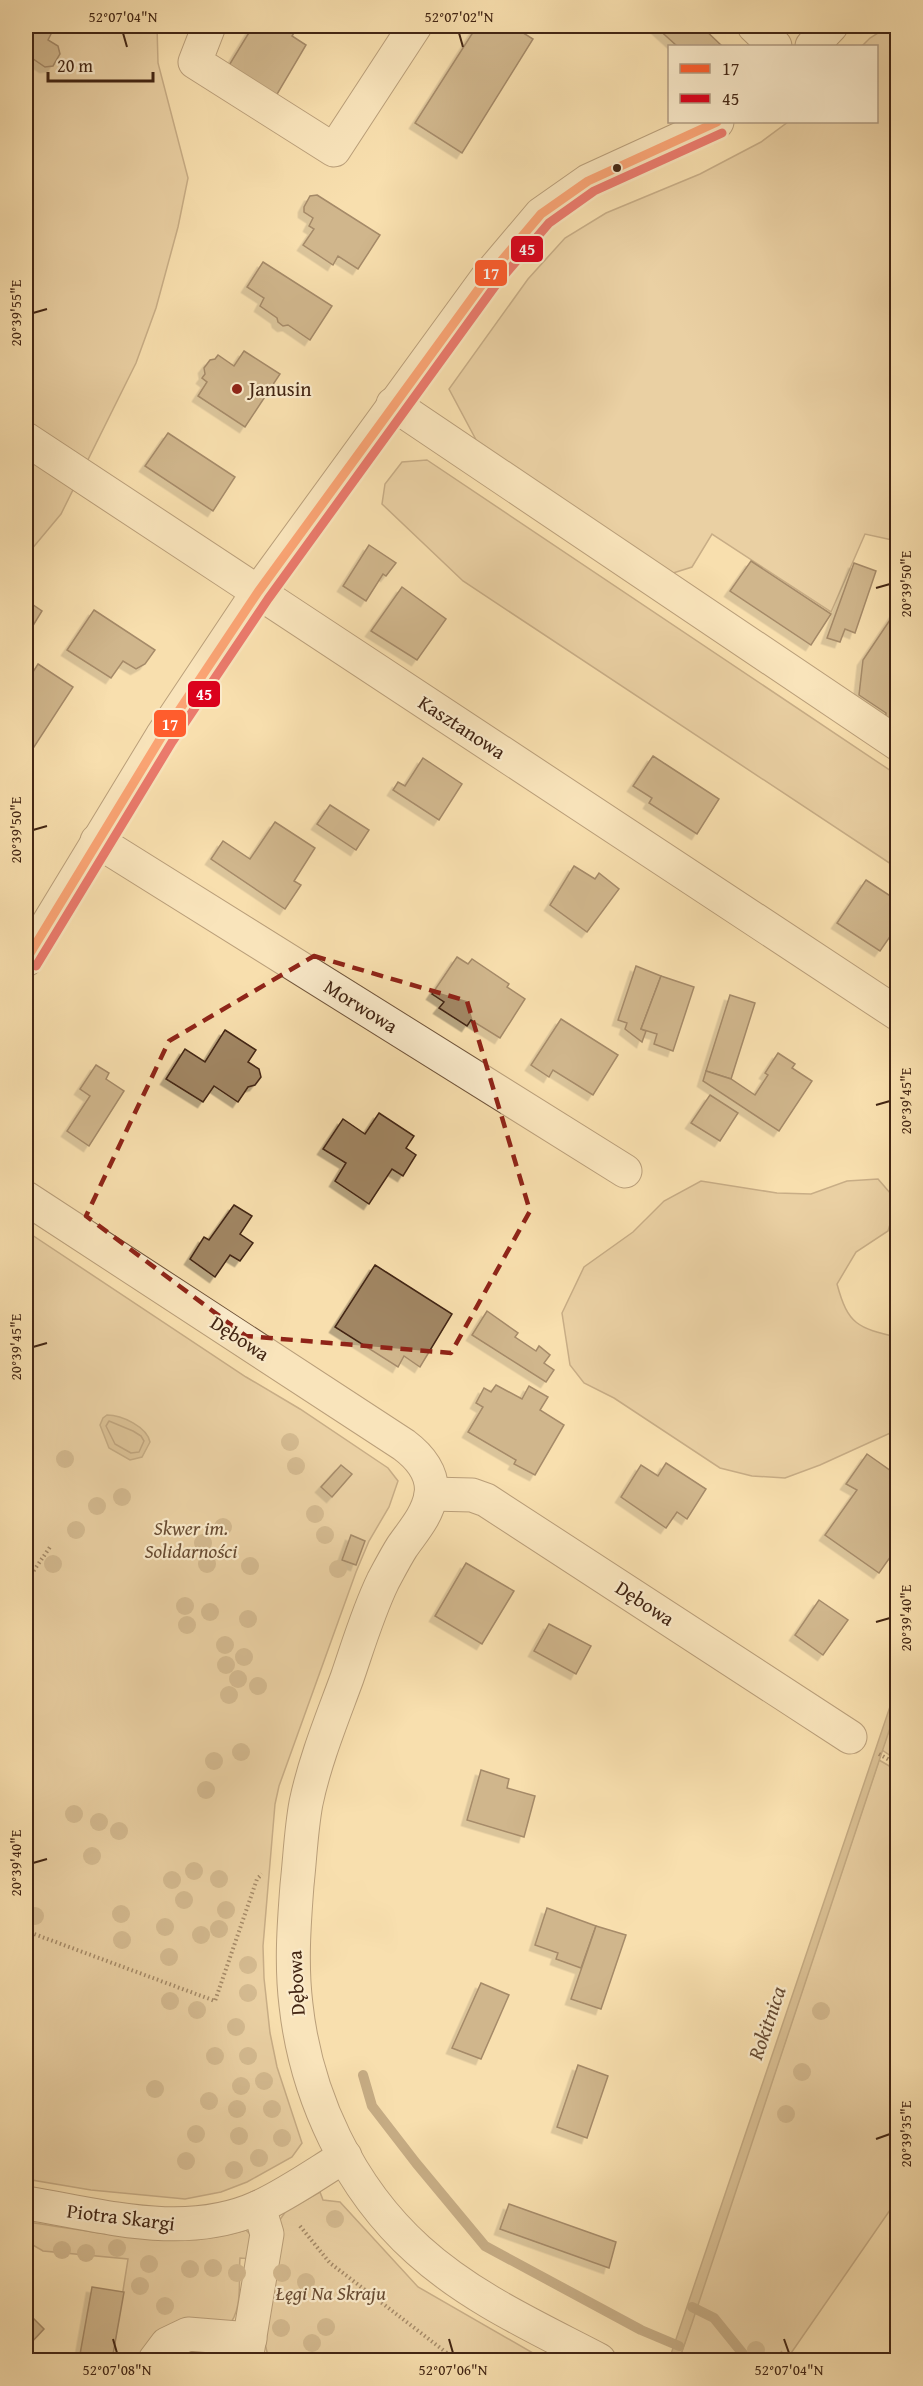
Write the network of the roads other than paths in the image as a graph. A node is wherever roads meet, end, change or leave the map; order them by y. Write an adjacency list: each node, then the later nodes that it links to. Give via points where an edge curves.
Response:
1 (209, 26): 2 (street, via 195,62 334,150)
2 (415, 26)
3 (754, 26): 5 (street)
4 (831, 26): 6 (street)
5 (774, 45)
6 (813, 45)
7 (715, 123): 8 (street, via 588,182 541,214 486,279)
8 (393, 404): 10 (street); 11 (street)
9 (26, 439): 10 (street, Kasztanowa)
10 (258, 592): 12 (street); 14 (street, Kasztanowa)
11 (897, 744)
12 (97, 841): 13 (street); 15 (street, Morwowa)
13 (26, 960)
14 (897, 1014)
15 (626, 1171)
16 (26, 1198): 17 (street, Dębowa, via 404,1445 422,1462 430,1479)
17 (431, 1494): 18 (street, Dębowa, via 472,1495 486,1500); 19 (street, Dębowa, via 421,1521 382,1582 306,1803 294,1925 295,2003 309,2071 325,2117)
18 (850, 1737)
19 (345, 2156): 20 (street, Piotra Skargi); 24 (street, Dębowa, via 396,2228 448,2275 482,2298)
20 (271, 2201): 21 (street, Piotra Skargi, via 211,2222 173,2225); 22 (street)
21 (26, 2203)
22 (248, 2350): 23 (street, via 188,2334 167,2344)
23 (155, 2361)
24 (599, 2361)

